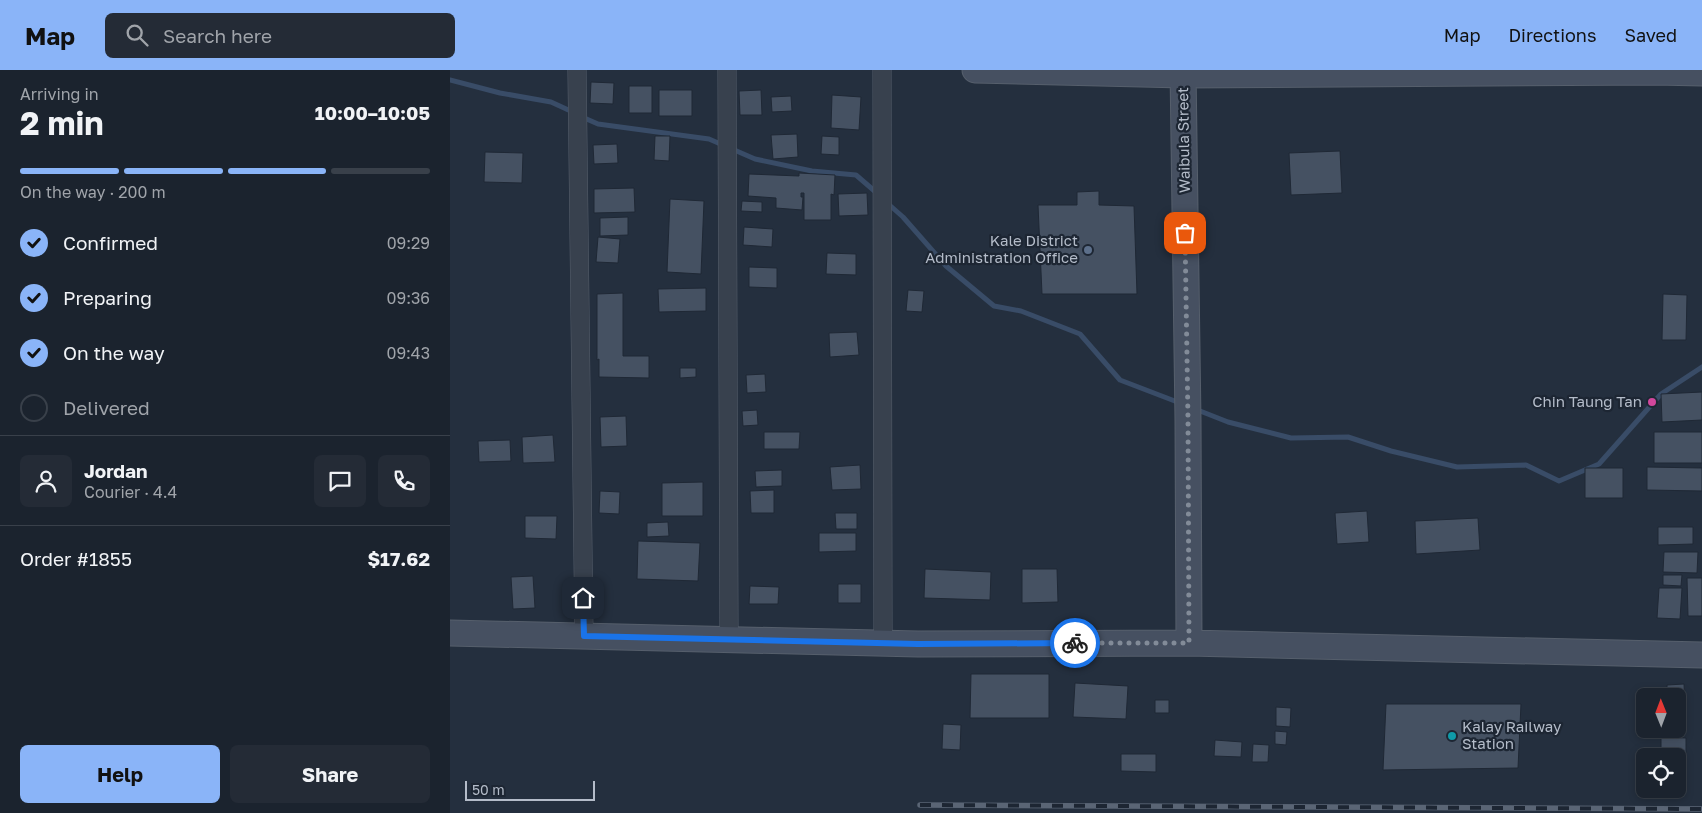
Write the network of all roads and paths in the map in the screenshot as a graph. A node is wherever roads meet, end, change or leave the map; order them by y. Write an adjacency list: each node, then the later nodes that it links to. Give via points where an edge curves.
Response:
1 (578, 70): 11 (street)
2 (727, 70): 12 (street)
3 (882, 70): 13 (street)
4 (976, 70): 7 (street)
5 (1490, 71): 6 (street); 8 (street)
6 (1639, 71): 9 (street)
7 (1183, 72): 8 (street); 14 (street, Waibula Street)
8 (1338, 72)
9 (1702, 73)
10 (450, 633): 11 (street)
11 (584, 636): 12 (street)
12 (729, 640): 13 (street)
13 (883, 643): 14 (street)
14 (1189, 643): 15 (street)
15 (1702, 654)

